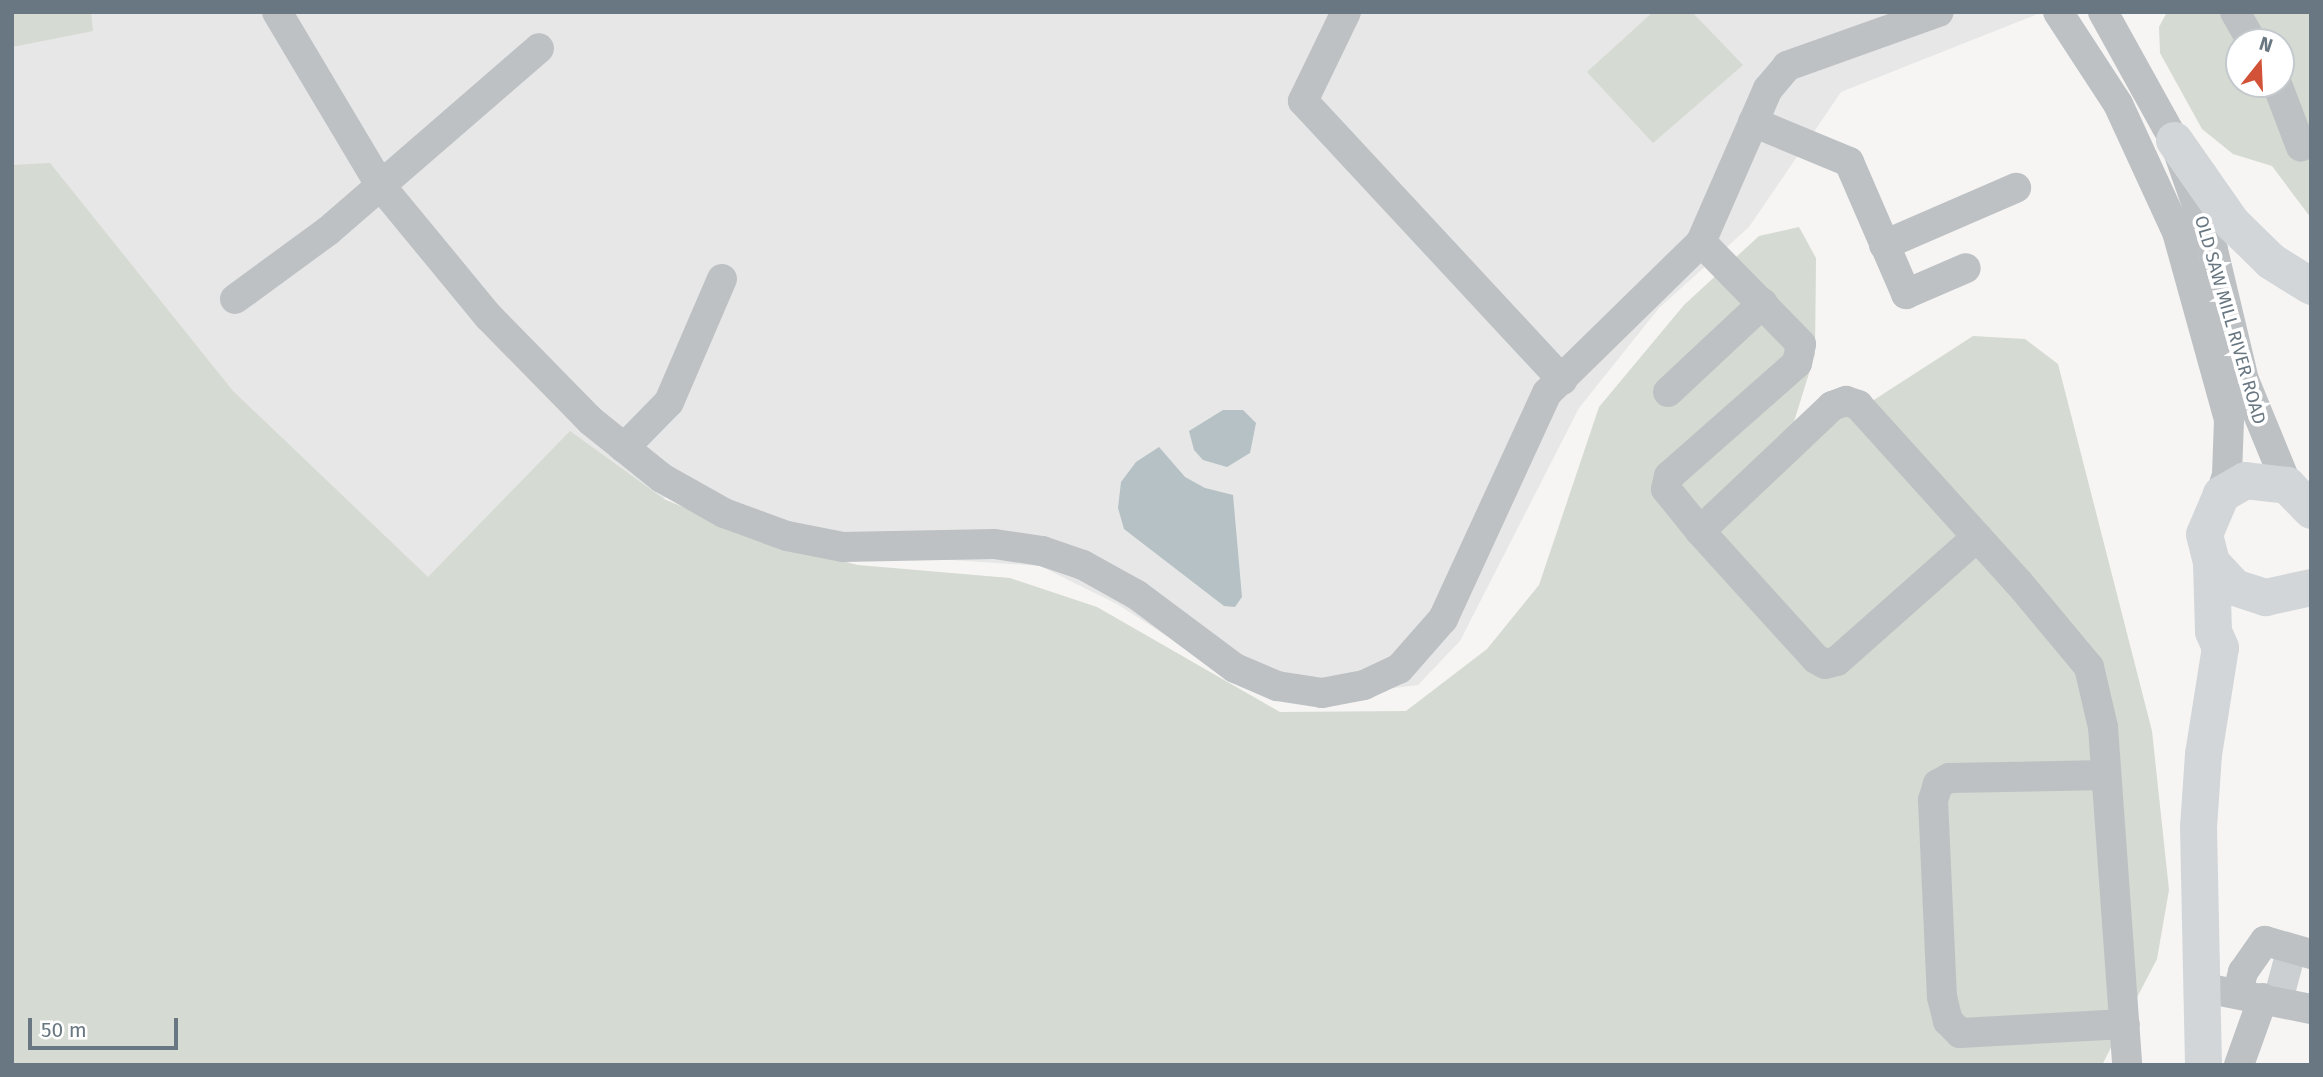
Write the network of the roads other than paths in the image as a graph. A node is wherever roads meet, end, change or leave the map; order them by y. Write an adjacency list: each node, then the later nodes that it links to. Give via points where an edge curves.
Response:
1 (277, 12): 13 (street)
2 (1346, 12): 22 (street, via 1303,101)
3 (1939, 12): 10 (street, via 1787,66 1768,89)
4 (2058, 12): 25 (street, OLD SAW MILL RIVER ROAD, via 2118,104 2177,232 2229,420 2227,475)
5 (2103, 12): 11 (street, OLD SAW MILL RIVER ROAD)
6 (2235, 12): 7 (street)
7 (2244, 28)
8 (539, 48): 13 (street)
9 (2282, 98): 12 (street)
10 (1753, 122): 15 (street); 16 (street, via 1849,162)
11 (2175, 140): 19 (main road, via 2232,223 2271,261); 26 (street, OLD SAW MILL RIVER ROAD, via 2213,250 2244,380)
12 (2301, 147)
13 (380, 185): 20 (street); 24 (street, via 489,317 591,421)
14 (2017, 188): 16 (street)
15 (1701, 242): 21 (street); 22 (street)
16 (1884, 244): 17 (street, via 1906,294)
17 (1966, 268)
18 (722, 279): 24 (street, via 669,402)
19 (2311, 286)
20 (235, 299)
21 (1763, 303): 23 (street); 27 (street, via 1797,335 1801,344 1797,363 1669,476 1666,489)
22 (1562, 380): 24 (street, via 1547,393 1521,442 1448,610 1424,645 1399,669 1364,685 1322,693 1277,686 1235,668 1137,595 1083,565 1042,551 994,544 843,547 787,536 724,513 662,478)
23 (1668, 392)
24 (624, 448)
25 (2221, 494): 26 (main road, via 2245,480); 29 (main road, OLD SAW MILL RIVER ROAD, via 2204,534)
26 (2299, 498)
27 (1700, 531): 28 (street, via 1825,664 1837,661); 28 (street, via 1832,406 1846,401 1858,405)
28 (1977, 537): 32 (street, via 2089,667 2097,691)
29 (2211, 562): 30 (main road, via 2234,587); 31 (main road, OLD SAW MILL RIVER ROAD, via 2213,631)
30 (2296, 585): 31 (main road, via 2247,609)
31 (2220, 647): 34 (main road, via 2203,754 2198,827)
32 (2106, 775): 37 (street); 37 (street, via 1948,778 1938,784 1933,800 1942,997 1948,1020 1960,1033)
33 (2297, 954): 35 (street, via 2265,941 2243,972)
34 (2200, 988): 35 (street); 39 (main road)
35 (2264, 1001): 36 (street); 40 (street); 41 (street)
36 (2310, 1006)
37 (2125, 1024): 38 (street)
38 (2127, 1065)
39 (2203, 1065)
40 (2239, 1065)
41 (2254, 1065)

